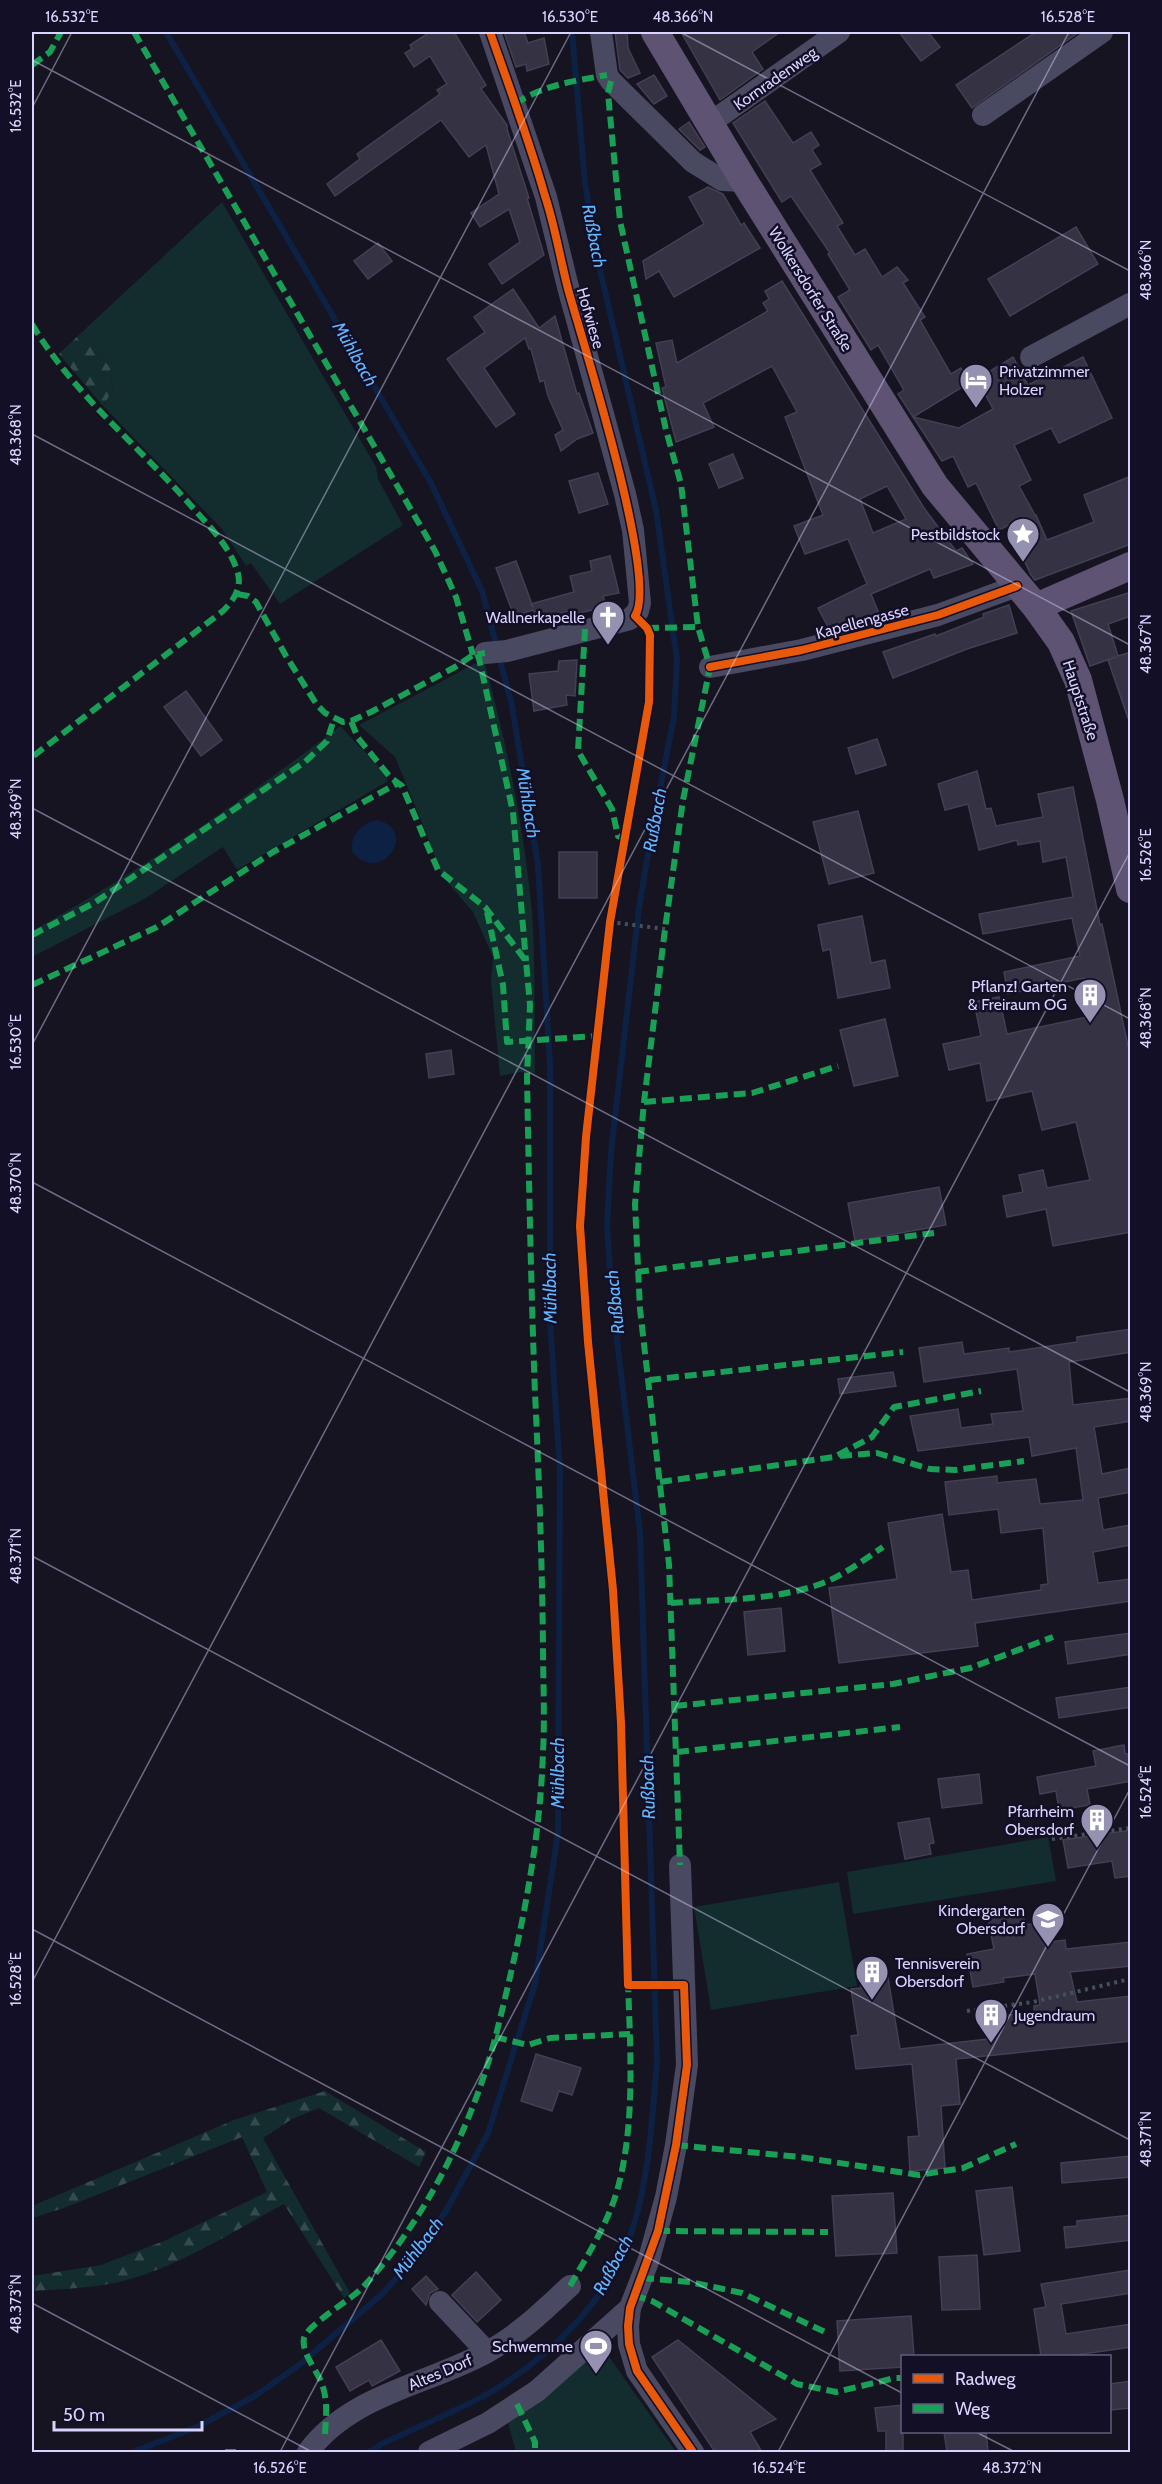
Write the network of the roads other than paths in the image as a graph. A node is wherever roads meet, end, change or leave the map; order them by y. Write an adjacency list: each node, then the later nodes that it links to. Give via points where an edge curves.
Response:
1 (490, 32): 15 (street, Hofwiese, via 546,197 625,494 640,589 638,611 630,619)
2 (601, 32): 8 (street, via 610,81 693,162 722,180)
3 (655, 32): 7 (main road, Wolkersdorfer Straße)
4 (840, 32): 7 (street, Kornradenweg)
5 (1102, 32): 6 (street)
6 (983, 115)
7 (710, 123): 8 (main road, Wolkersdorfer Straße)
8 (744, 181): 11 (main road, Wolkersdorfer Straße, via 935,486)
9 (1131, 304): 10 (street)
10 (1031, 357)
11 (977, 539): 13 (main road, Hauptstraße)
12 (1131, 566): 14 (main road)
13 (1017, 586): 14 (main road, Hauptstraße); 16 (street, Kapellengasse, via 938,615 825,645)
14 (1036, 607): 17 (main road, Hauptstraße, via 1061,642 1078,680)
15 (496, 652)
16 (710, 667)
17 (1131, 888)
18 (680, 1865): 21 (street, via 687,2066 666,2197)
19 (570, 2286): 22 (street, Altes Dorf, via 529,2324)
20 (440, 2302): 22 (street)
21 (630, 2308): 24 (street, via 537,2391 488,2423); 25 (street, via 629,2344 637,2371)
22 (487, 2352): 23 (street, Altes Dorf, via 380,2397 341,2420)
23 (308, 2452)
24 (429, 2452)
25 (693, 2452)

